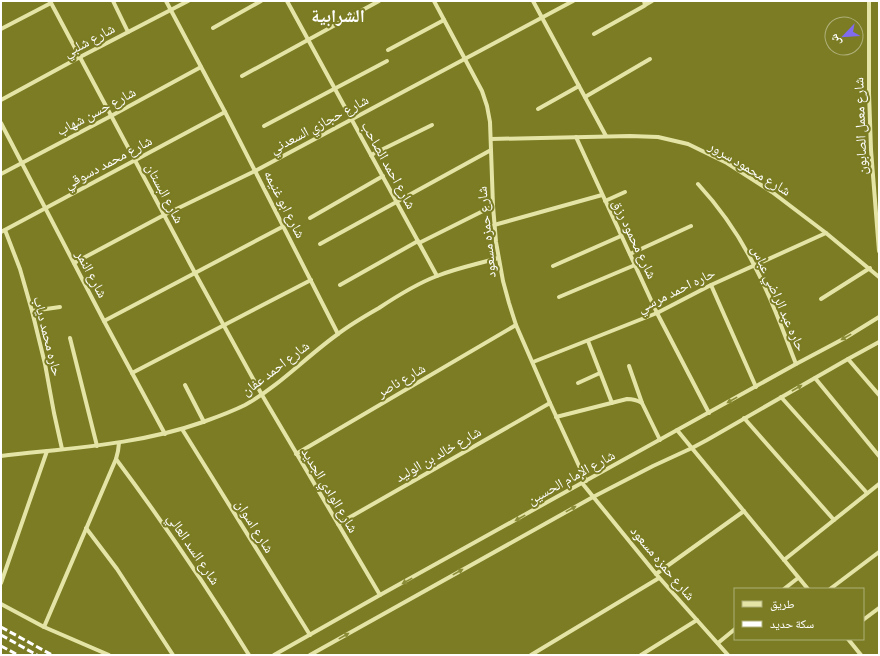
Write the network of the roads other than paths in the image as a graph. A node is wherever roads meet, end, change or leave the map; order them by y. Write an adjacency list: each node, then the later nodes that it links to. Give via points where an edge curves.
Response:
1 (113, 1): 19 (street)
2 (166, 1): 14 (street, شارع ابو غنيمه)
3 (188, 1): 14 (street, شارع شلبي)
4 (261, 1): 17 (street)
5 (287, 1): 21 (street, شارع احمد الصاحب)
6 (379, 1): 21 (street)
7 (434, 1): 16 (street, شارع حمزه مسعود)
8 (533, 1): 15 (street)
9 (573, 1): 15 (street, شارع حجازي السعدني)
10 (652, 1): 13 (street)
11 (869, 1): 67 (street, شارع معمل الصابون, via 871,143)
12 (51, 2): 18 (street); 23 (street, شارع البستان)
13 (645, 3): 20 (street, via 644,6)
14 (171, 10): 19 (street, شارع شلبي); 27 (street, شارع ابو غنيمه)
15 (542, 18): 24 (street, شارع حجازي السعدني); 29 (street)
16 (444, 20): 22 (street); 24 (street, شارع حمزه مسعود)
17 (213, 28)
18 (1, 29)
19 (128, 32): 23 (street, شارع شلبي)
20 (594, 34)
21 (308, 40): 28 (street); 30 (street, شارع احمد الصاحب)
22 (388, 50)
23 (80, 57): 32 (street, شارع شلبي); 35 (street, شارع البستان)
24 (464, 59): 36 (street, شارع حجازي السعدني); 42 (street, شارع حمزه مسعود, via 482,91 490,122)
25 (650, 59): 31 (street)
26 (387, 61): 30 (street)
27 (201, 67): 34 (street, شارع ابو غنيمه); 35 (street, شارع حسن شهاب)
28 (242, 76)
29 (579, 86): 31 (street); 33 (street)
30 (335, 89): 36 (street, شارع احمد الصاحب); 39 (street)
31 (585, 97): 40 (street)
32 (1, 100)
33 (538, 109)
34 (225, 112): 45 (street, شارع محمد دسوقي); 47 (street, شارع ابو غنيمه)
35 (111, 116): 45 (street, شارع البستان); 46 (street, شارع حسن شهاب)
36 (352, 119): 44 (street, شارع احمد الصاحب); 47 (street, شارع حجازي السعدني)
37 (1, 123): 46 (street, شارع النمر)
38 (432, 125): 44 (street)
39 (264, 126)
40 (606, 136): 41 (street, شارع محمود سرور); 63 (street, شارع محمود سرور, via 658,137 688,144 727,163 772,192)
41 (576, 137): 42 (street, شارع محمود سرور); 52 (street, شارع محمود رزق)
42 (491, 139): 43 (street, شارع حمزه مسعود)
43 (491, 150): 54 (street); 55 (street, شارع حمزه مسعود)
44 (371, 155): 49 (street, شارع احمد الصاحب)
45 (135, 160): 56 (street, شارع محمد دسوقي); 57 (street, شارع البستان)
46 (22, 163): 48 (street, شارع حسن شهاب); 56 (street, شارع النمر)
47 (255, 171): 57 (street, شارع حجازي السعدني); 60 (street, شارع ابو غنيمه)
48 (1, 174)
49 (383, 176): 54 (street, شارع احمد الصاحب); 58 (street)
50 (698, 184): 73 (street, حاره عبد الراضي عباس, via 729,223)
51 (625, 192): 53 (street)
52 (602, 195): 53 (street, شارع محمود رزق); 59 (street)
53 (605, 201): 64 (street, شارع محمود رزق)
54 (397, 202): 65 (street, شارع احمد الصاحب); 66 (street)
55 (492, 206): 59 (street, شارع حمزه مسعود); 65 (street)
56 (45, 208): 62 (street, شارع محمد دسوقي); 70 (street, شارع النمر)
57 (164, 215): 70 (street, شارع حجازي السعدني); 75 (street, شارع البستان)
58 (310, 218)
59 (494, 225): 69 (street, شارع حمزه مسعود)
60 (284, 226): 75 (street); 78 (street, شارع ابو غنيمه)
61 (691, 226): 68 (street)
62 (3, 231): 84 (street, حاره محمد دياب, via 20,269)
63 (826, 233): 73 (street, حاره احمد مرسي); 74 (street, شارع محمود سرور)
64 (621, 236): 68 (street, شارع محمود رزق); 72 (street)
65 (419, 242): 76 (street, شارع احمد الصاحب); 79 (street)
66 (320, 244)
67 (879, 251)
68 (630, 254): 71 (street, شارع محمود رزق)
69 (498, 258): 76 (street, شارع احمد عفان); 88 (street, شارع حمزه مسعود, via 502,281)
70 (74, 263): 87 (street, شارع النمر)
71 (635, 265): 81 (street); 85 (street, شارع محمود رزق)
72 (553, 266)
73 (755, 266): 80 (street, حاره احمد مرسي); 96 (street, حاره عبد الراضي عباس)
74 (870, 268): 77 (street, شارع محمود سرور); 82 (street)
75 (195, 272): 87 (street); 89 (street, شارع البستان)
76 (437, 276): 90 (street, شارع احمد عفان, via 396,297)
77 (879, 277)
78 (312, 280): 89 (street); 90 (street, شارع ابو غنيمه)
79 (340, 285)
80 (711, 285): 85 (street, حاره احمد مرسي); 103 (street)
81 (559, 296)
82 (822, 299)
83 (60, 307): 84 (street)
84 (32, 311): 121 (street, حاره محمد دياب)
85 (657, 313): 92 (street, حاره احمد مرسي); 110 (street, شارع محمود رزق)
86 (879, 317): 96 (street, شارع الإمام الحسين, one-way to 96)
87 (104, 321): 98 (street, شارع النمر)
88 (516, 325): 95 (street, شارع حمزه مسعود); 123 (street, شارع ناصر)
89 (224, 326): 98 (street); 104 (street, شارع البستان)
90 (338, 334): 104 (street, شارع احمد عفان)
91 (70, 338): 119 (street)
92 (588, 340): 95 (street, حاره احمد مرسي); 99 (street)
93 (879, 342): 94 (street, شارع الإمام الحسين)
94 (848, 358): 100 (street, شارع الإمام الحسين); 105 (street)
95 (533, 362): 107 (street, شارع حمزه مسعود)
96 (796, 364): 103 (street, شارع الإمام الحسين)
97 (629, 366): 109 (street)
98 (132, 373): 116 (street, شارع النمر)
99 (600, 373): 101 (street); 108 (street)
100 (815, 378): 106 (street, شارع الإمام الحسين, one-way to 100); 125 (street)
101 (578, 383)
102 (186, 385): 113 (street)
103 (756, 387): 110 (street, شارع الإمام الحسين, one-way to 110)
104 (262, 395): 113 (street, شارع احمد عفان); 123 (street, شارع الوادي الجديد)
105 (879, 395)
106 (781, 397): 112 (street, شارع الإمام الحسين); 129 (street)
107 (550, 403): 111 (street, شارع حمزه مسعود); 133 (street, شارع خالد بن الوليد)
108 (612, 403): 109 (street, via 632,399); 111 (street)
109 (642, 403): 117 (street)
110 (708, 413): 115 (street, شارع الإمام الحسين)
111 (556, 417): 127 (street, شارع حمزه مسعود)
112 (744, 418): 120 (street, شارع الإمام الحسين); 132 (street)
113 (204, 422): 114 (street, شارع احمد عفان)
114 (182, 429): 116 (street, شارع احمد عفان); 151 (street, شارع اسوان)
115 (677, 430): 117 (street, شارع الإمام الحسين); 120 (street)
116 (165, 434): 118 (street, شارع احمد عفان)
117 (660, 440): 127 (street, شارع الإمام الحسين)
118 (119, 443): 119 (street, شارع احمد عفان); 126 (street)
119 (97, 446): 121 (street, شارع احمد عفان)
120 (692, 448): 130 (street, شارع الإمام الحسين); 131 (street)
121 (62, 449): 122 (street, شارع احمد عفان)
122 (47, 451): 124 (street, شارع احمد عفان); 140 (street)
123 (296, 454): 133 (street, شارع الوادي الجديد)
124 (1, 455)
125 (879, 456)
126 (116, 458): 134 (street); 158 (street, شارع السد العالي, via 190,563)
127 (584, 482): 130 (street, شارع حمزه مسعود); 144 (street, شارع الإمام الحسين, one-way to 144)
128 (879, 484): 129 (street)
129 (868, 493): 132 (street)
130 (593, 497): 137 (street, شارع حمزه مسعود); 155 (street, شارع الإمام الحسين, one-way to 130)
131 (744, 511): 136 (street); 137 (street)
132 (834, 520): 136 (street)
133 (338, 524): 144 (street, شارع الوادي الجديد)
134 (86, 528): 149 (street); 157 (street, via 117,569)
135 (879, 552): 143 (street)
136 (784, 560): 139 (street)
137 (656, 574): 138 (street, شارع حمزه مسعود)
138 (660, 578): 148 (street, شارع حمزه مسعود); 154 (street)
139 (798, 578): 141 (street); 142 (street)
140 (1, 583)
141 (785, 588)
142 (807, 588)
143 (831, 588)
144 (380, 595): 151 (street, شارع الإمام الحسين)
145 (1, 604): 149 (street)
146 (879, 608): 147 (street)
147 (864, 619)
148 (697, 620): 153 (street, شارع حمزه مسعود); 162 (street)
149 (44, 627): 156 (street)
150 (734, 631): 153 (street)
151 (310, 635): 159 (street, شارع الإمام الحسين)
152 (849, 640): 164 (street)
153 (718, 644): 163 (street, شارع حمزه مسعود)
154 (539, 653): 161 (street)
155 (316, 654): 160 (street, شارع الإمام الحسين)
156 (109, 655)
157 (173, 655)
158 (249, 655)
159 (274, 655)
160 (310, 655)
161 (531, 655)
162 (641, 655)
163 (728, 655)
164 (861, 655)

